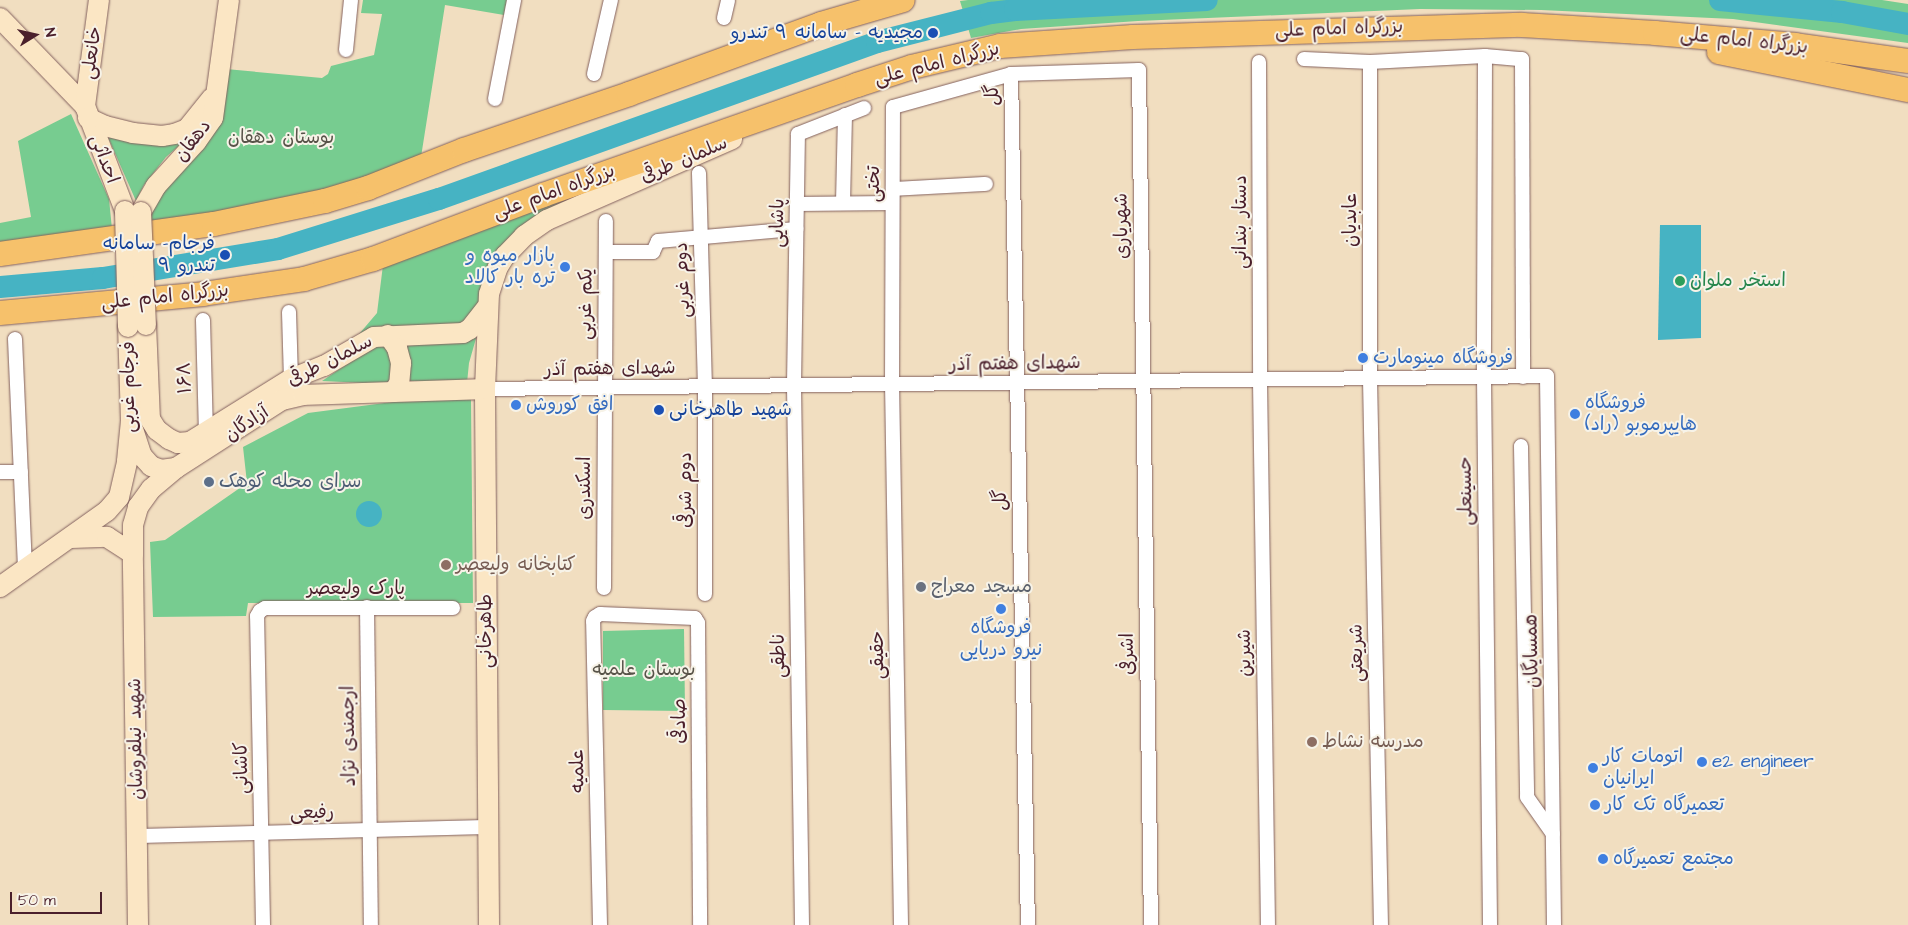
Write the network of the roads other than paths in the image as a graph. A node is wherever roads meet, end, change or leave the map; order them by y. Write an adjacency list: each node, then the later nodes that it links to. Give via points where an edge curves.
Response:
1 (99, 0): 24 (main road, خانعلی)
2 (229, 0): 19 (main road, دهقان)
3 (351, 0): 11 (street)
4 (514, 0): 21 (street)
5 (611, 0): 17 (street)
6 (728, 0): 9 (street)
7 (903, 0): 37 (highway, via 821,24 325,201 214,224)
8 (0, 18): 24 (main road)
9 (724, 18)
10 (1574, 28): 14 (highway, بزرگراه امام علی, via 1795,46); 20 (highway, via 1685,45); 22 (highway, بزرگراه امام علی, via 1522,25 1376,28 1133,37 1000,46 912,67)
11 (346, 50)
12 (1485, 56): 16 (street); 46 (street, via 1522,60); 47 (street, حسینعلی)
13 (1304, 60): 16 (street)
14 (1908, 61)
15 (1259, 62): 50 (street, دستار بندانی)
16 (1370, 62): 49 (street, عابدیان)
17 (594, 74)
18 (1011, 74): 28 (street, تختی, via 893,107); 51 (street, شهریاری, via 1139,70); 52 (street, گل)
19 (217, 90): 24 (main road, via 196,119 186,129 174,134 133,133 105,126); 32 (main road, دهقان, via 207,128)
20 (1908, 90)
21 (495, 99)
22 (797, 107): 38 (main road, سلمان طرقی, via 547,220 524,236 505,256 498,267); 40 (highway, بزرگراه امام علی, via 543,195 374,259 304,278 203,294)
23 (864, 108): 25 (street, پاشایی)
24 (86, 112): 32 (main road, احداثی)
25 (845, 115): 29 (street); 31 (street, پاشایی, via 798,134)
26 (699, 173): 35 (street, دوم غربی)
27 (986, 184): 28 (street)
28 (892, 189): 30 (street, تختی)
29 (843, 203): 30 (street); 31 (street)
30 (892, 203): 53 (street, تختی)
31 (797, 204): 34 (street, پاشایی)
32 (133, 212): 42 (main road, فرجام غربی, bridge)
33 (606, 221): 36 (street, یکم غربی)
34 (796, 229): 35 (street); 55 (street, پاشایی)
35 (701, 236): 36 (street, via 658,241 653,252); 54 (street, دوم غربی)
36 (606, 252): 56 (street, یکم غربی)
37 (0, 254)
38 (487, 306): 43 (main road, سلمان طرقی, via 470,330 463,333); 57 (main road, طاهرخانی)
39 (289, 312): 48 (street)
40 (0, 313)
41 (202, 320): 61 (street, ۱۶۸)
42 (137, 326): 59 (main road, فرجام غربی); 60 (main road, فرجام غربی, via 150,419)
43 (388, 335): 48 (main road, سلمان طرقی, via 374,337 324,366); 58 (main road, via 397,348 401,363 399,384)
44 (15, 338): 65 (street)
45 (1547, 376): 46 (street, شهدای هفتم آذر); 79 (street, همسایگان)
46 (1523, 377): 47 (street, شهدای هفتم آذر)
47 (1484, 378): 49 (street, شهدای هفتم آذر); 93 (street, حسینعلی)
48 (291, 379): 61 (main road, سلمان طرقی)
49 (1370, 379): 50 (street, شهدای هفتم آذر); 92 (street, شریعتی)
50 (1260, 381): 51 (street, شهدای هفتم آذر); 91 (street, شیرین)
51 (1143, 382): 52 (street, شهدای هفتم آذر); 90 (street, اشرفی)
52 (1018, 383): 53 (street, شهدای هفتم آذر); 89 (street, گل)
53 (892, 384): 55 (street, شهدای هفتم آذر); 88 (street, حقیقی)
54 (705, 386): 55 (street, شهدای هفتم آذر); 56 (street, شهدای هفتم آذر); 71 (street, دوم شرقی)
55 (794, 386): 87 (street, ناطقی)
56 (604, 388): 57 (street, شهدای هفتم آذر); 70 (street, اسکندری)
57 (485, 389): 58 (main road, آزادگان); 76 (main road, طاهرخانی)
58 (393, 392): 63 (main road, آزادگان, via 303,395 282,400)
59 (131, 421): 63 (main road, via 142,456 151,466 161,470); 66 (main road, فرجام غربی, via 119,497 107,511)
60 (157, 430): 61 (main road, سلمان طرقی, via 168,440 178,443 190,442)
61 (206, 434)
62 (1521, 446): 79 (street, via 1527,798)
63 (176, 468): 67 (main road, آزادگان, via 151,489 138,507 133,525)
64 (0, 472): 65 (street)
65 (21, 472): 68 (street)
66 (70, 538): 67 (main road, via 107,537); 68 (main road)
67 (133, 554): 80 (main road, شهید نیلفروشان)
68 (26, 570): 69 (main road)
69 (0, 587)
70 (604, 588)
71 (706, 594)
72 (366, 607): 73 (street, پارک ولیعصر); 74 (street, پارک ولیعصر, via 265,608); 77 (street, ارجمندی نژاد)
73 (453, 608)
74 (260, 612): 78 (street, کاشانی)
75 (595, 616): 85 (street, علمیه); 86 (street, صادقی, via 695,618 698,623)
76 (488, 827): 77 (street, رفیعی); 84 (main road, طاهرخانی)
77 (370, 830): 78 (street, رفیعی); 83 (street, ارجمندی نژاد)
78 (263, 833): 80 (street, رفیعی); 82 (street, کاشانی)
79 (1553, 834): 94 (street, همسایگان)
80 (137, 836): 81 (main road, شهید نیلفروشان)
81 (138, 925)
82 (263, 925)
83 (371, 925)
84 (489, 925)
85 (600, 925)
86 (700, 925)
87 (802, 925)
88 (901, 925)
89 (1028, 925)
90 (1151, 925)
91 (1268, 925)
92 (1381, 925)
93 (1490, 925)
94 (1554, 925)

